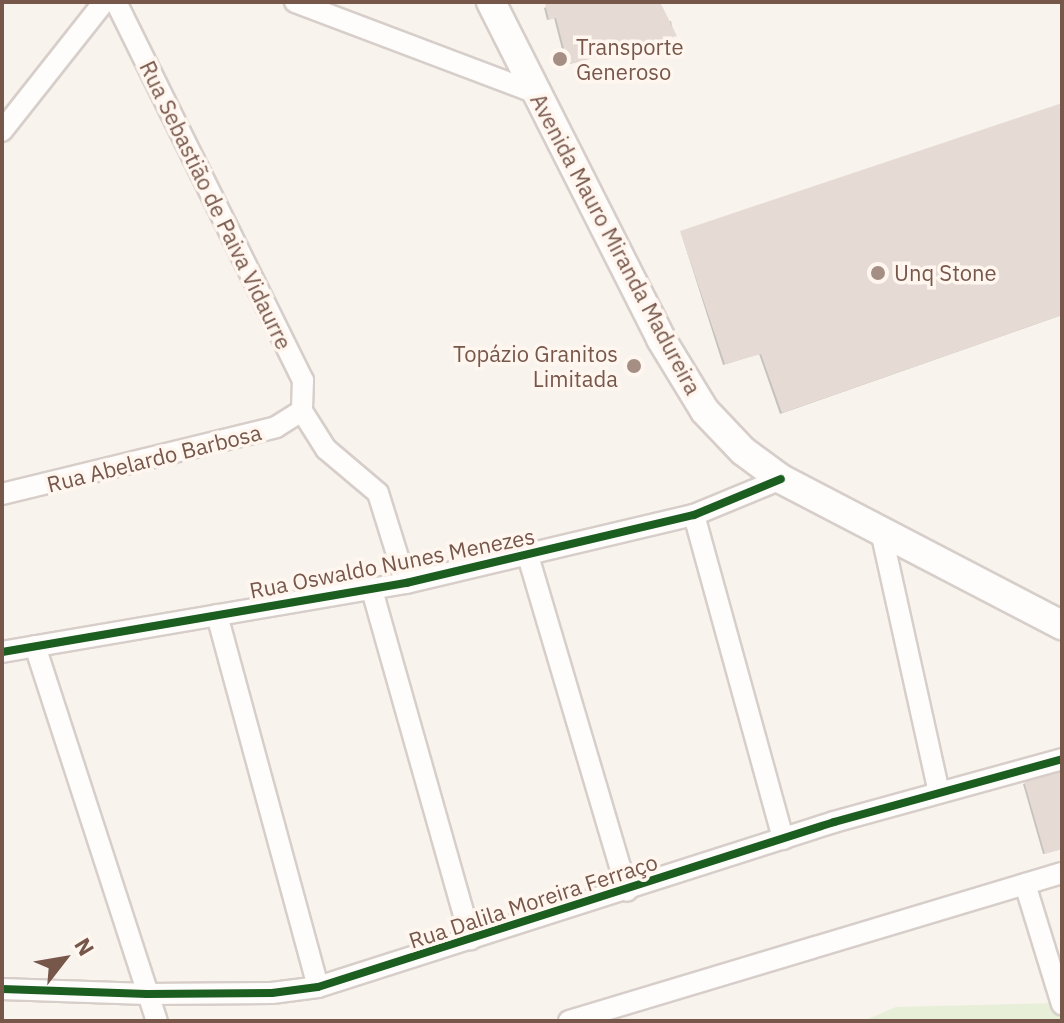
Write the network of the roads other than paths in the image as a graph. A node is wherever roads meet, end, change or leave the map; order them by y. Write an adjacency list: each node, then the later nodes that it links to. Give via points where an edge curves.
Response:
1 (104, 2): 6 (street)
2 (116, 2): 7 (street, Rua Sebastião de Paiva Vidaurre, via 303,380)
3 (295, 2): 5 (street)
4 (492, 4): 5 (main road, Avenida Mauro Miranda Madureira)
5 (536, 93): 8 (main road, Avenida Mauro Miranda Madureira, via 661,339 705,411 743,451)
6 (2, 131)
7 (302, 411): 9 (street, Rua Abelardo Barbosa, via 276,427); 13 (street, via 326,449 378,493)
8 (781, 479): 10 (street, Rua Oswaldo Nunes Menezes); 11 (main road, Avenida Mauro Miranda Madureira)
9 (2, 494)
10 (694, 515): 12 (street, Rua Oswaldo Nunes Menezes); 21 (street)
11 (881, 531): 16 (main road, Avenida Mauro Miranda Madureira); 20 (street)
12 (528, 556): 13 (street, Rua Oswaldo Nunes Menezes); 24 (street)
13 (406, 583): 14 (street, Rua Oswaldo Nunes Menezes)
14 (372, 590): 15 (street, Rua Oswaldo Nunes Menezes); 25 (street)
15 (217, 615): 17 (street, Rua Oswaldo Nunes Menezes); 26 (street)
16 (1062, 625)
17 (35, 646): 18 (street, Rua Oswaldo Nunes Menezes); 28 (street)
18 (2, 652)
19 (1062, 759): 20 (street, Rua Dalila Moreira Ferraço)
20 (939, 793): 21 (street, Rua Dalila Moreira Ferraço)
21 (783, 839): 24 (street, Rua Dalila Moreira Ferraço)
22 (1062, 873): 23 (street)
23 (1025, 884): 29 (street); 31 (street)
24 (627, 891): 25 (street, Rua Dalila Moreira Ferraço)
25 (471, 939): 26 (street, Rua Dalila Moreira Ferraço)
26 (318, 987): 28 (street, Rua Dalila Moreira Ferraço, via 272,993)
27 (2, 989): 28 (street, Rua Dalila Moreira Ferraço)
28 (147, 994): 30 (street)
29 (1062, 1004)
30 (157, 1021)
31 (569, 1021)

